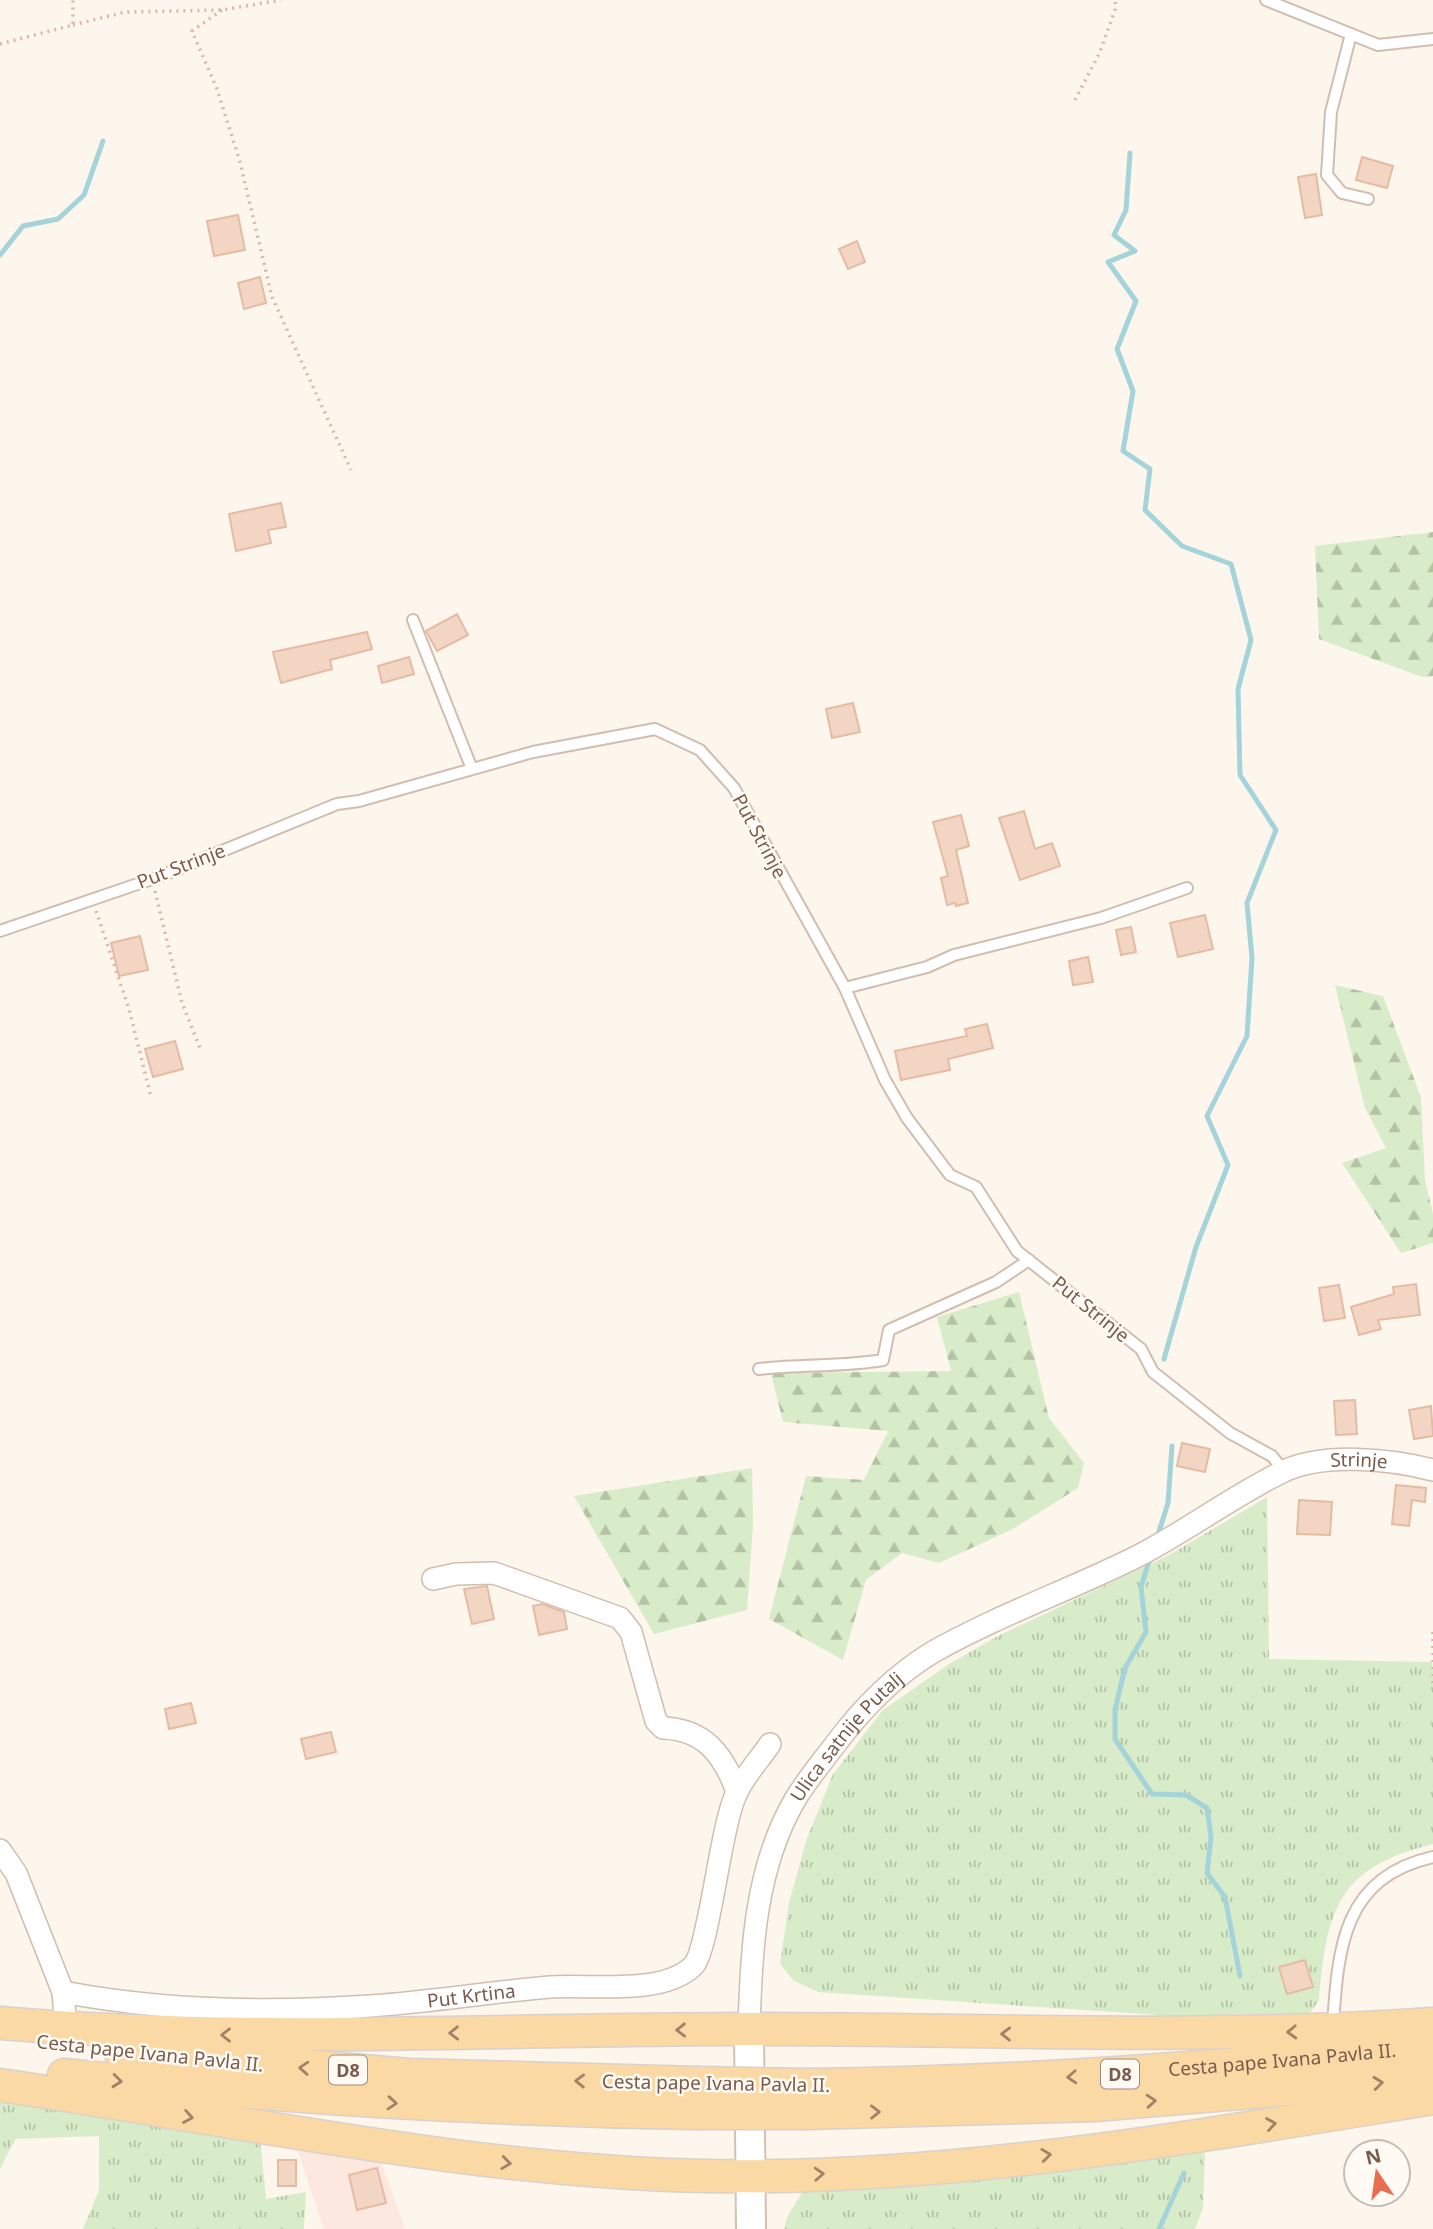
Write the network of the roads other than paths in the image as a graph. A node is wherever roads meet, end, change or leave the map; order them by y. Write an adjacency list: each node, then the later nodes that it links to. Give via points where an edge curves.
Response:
1 (1266, 0): 2 (lane)
2 (1351, 34): 3 (lane, via 1378,45); 4 (lane, via 1331,112 1327,175 1342,192)
3 (1433, 39)
4 (1368, 199)
5 (413, 620): 6 (lane)
6 (472, 769): 8 (lane, Put Strinje, via 337,804 151,879); 9 (lane, Put Strinje, via 533,752 655,729 700,750 734,788)
7 (1187, 888): 9 (lane, via 1101,918)
8 (0, 931)
9 (845, 988): 10 (lane, Put Strinje, via 907,1118 950,1175 976,1187 1017,1251)
10 (1029, 1260): 11 (lane, via 996,1282 889,1330 883,1360); 13 (lane, Put Strinje, via 1141,1349 1153,1372 1230,1433 1272,1456)
11 (759, 1369)
12 (1433, 1470): 13 (street, Strinje, via 1342,1459)
13 (1284, 1471): 23 (street, Ulica satnije Putalj, via 1141,1554 933,1653 891,1684 850,1725 797,1797 780,1830 755,1929)
14 (433, 1579): 16 (street, via 494,1573 620,1618 631,1632 656,1721 663,1728 681,1728 699,1736 717,1751)
15 (771, 1744): 16 (street, Put Krtina)
16 (737, 1792): 19 (street, Put Krtina, via 715,1872 704,1942 696,1964 677,1979 369,2006 128,2004)
17 (0, 1850): 19 (street, via 16,1873)
18 (1433, 1857): 24 (lane, via 1390,1874 1357,1904 1337,1960)
19 (63, 1992): 22 (street)
20 (0, 2023): 22 (main road)
21 (1433, 2024): 24 (main road)
22 (66, 2028): 23 (main road, one-way to 22, via 220,2035)
23 (750, 2029): 24 (main road, one-way to 23, via 1074,2035); 33 (street, Ulica satnije Putalj)
24 (1332, 2031)
25 (0, 2038): 30 (main road, Cesta pape Ivana Pavla II. / D8, one-way to 25, via 268,2065)
26 (1433, 2046): 32 (main road, Cesta pape Ivana Pavla II. / D8, one-way to 32)
27 (0, 2069): 30 (main road, Cesta pape Ivana Pavla II. / D8, one-way to 30, via 217,2091 445,2106)
28 (1433, 2077): 32 (main road, Cesta pape Ivana Pavla II. / D8, one-way to 28, via 1095,2105)
29 (0, 2085): 33 (main road, one-way to 33, via 312,2137 521,2165)
30 (696, 2098): 32 (main road, Cesta pape Ivana Pavla II. / D8, bridge)
31 (1433, 2098): 33 (main road, one-way to 31, via 918,2169 1017,2159)
32 (807, 2099)
33 (751, 2176): 34 (street, Ulica satnije Putalj)
34 (751, 2229)

